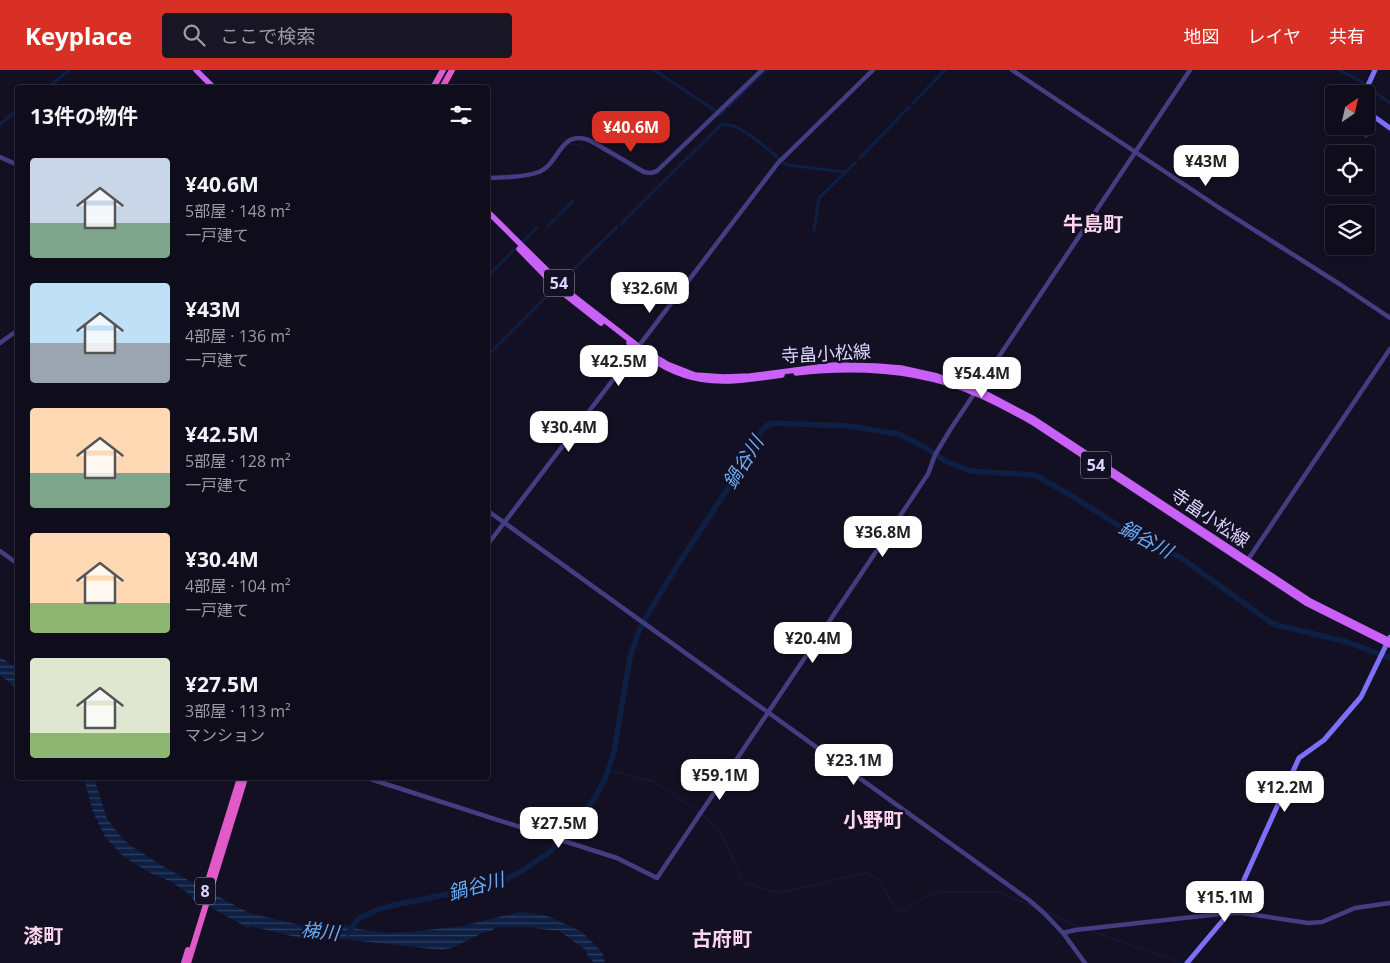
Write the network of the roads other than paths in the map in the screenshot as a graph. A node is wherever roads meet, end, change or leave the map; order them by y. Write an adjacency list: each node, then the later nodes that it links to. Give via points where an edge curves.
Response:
1 (196, 70): 10 (main road)
2 (438, 70): 11 (highway)
3 (445, 70): 12 (highway); 13 (highway)
4 (452, 70): 14 (highway)
5 (762, 70): 21 (street, via 657,172 644,172 591,141 575,137 562,146 538,173)
6 (874, 70): 27 (street, via 780,160)
7 (1012, 70): 18 (street)
8 (1190, 70): 18 (street)
9 (1375, 70): 15 (main road)
10 (211, 85)
11 (430, 85)
12 (435, 85)
13 (438, 85)
14 (444, 85)
15 (1368, 85)
16 (1375, 117): 17 (main road)
17 (1390, 128)
18 (1135, 152): 24 (street); 29 (street)
19 (0, 157): 20 (street)
20 (15, 164)
21 (490, 178)
22 (490, 214): 27 (main road, 寺畠小松線 / 54, via 572,295)
23 (490, 220): 27 (main road, 寺畠小松線 / 54, via 558,289)
24 (1390, 318)
25 (15, 332): 26 (street)
26 (0, 343)
27 (636, 347): 29 (main road, 寺畠小松線 / 54, via 663,368 701,380 737,381 834,369 873,370 936,380); 31 (street)
28 (1390, 349): 35 (street)
29 (976, 391): 35 (main road, 寺畠小松線 / 54, via 1034,419); 37 (street, via 910,501)
30 (490, 512): 31 (street)
31 (504, 523): 32 (street); 37 (street)
32 (490, 541)
33 (0, 550): 34 (street)
34 (15, 562)
35 (1246, 562): 36 (main road, 寺畠小松線 / 54, via 1310,601)
36 (1389, 641): 46 (main road, via 1360,697 1318,745 1299,758)
37 (768, 713): 42 (street, via 657,878 617,858); 47 (street, via 1029,900)
38 (236, 780): 43 (highway)
39 (239, 780): 43 (highway, 8)
40 (244, 780): 43 (highway, 8)
41 (248, 780): 43 (highway)
42 (373, 780)
43 (229, 821): 44 (highway, 8)
44 (209, 885): 48 (highway, 8); 49 (highway, 8)
45 (1390, 902): 46 (street, via 1355,908 1322,922 1308,923)
46 (1228, 913): 47 (street); 51 (main road)
47 (1063, 934): 50 (street)
48 (184, 963)
49 (188, 963)
50 (1085, 963)
51 (1188, 963)

